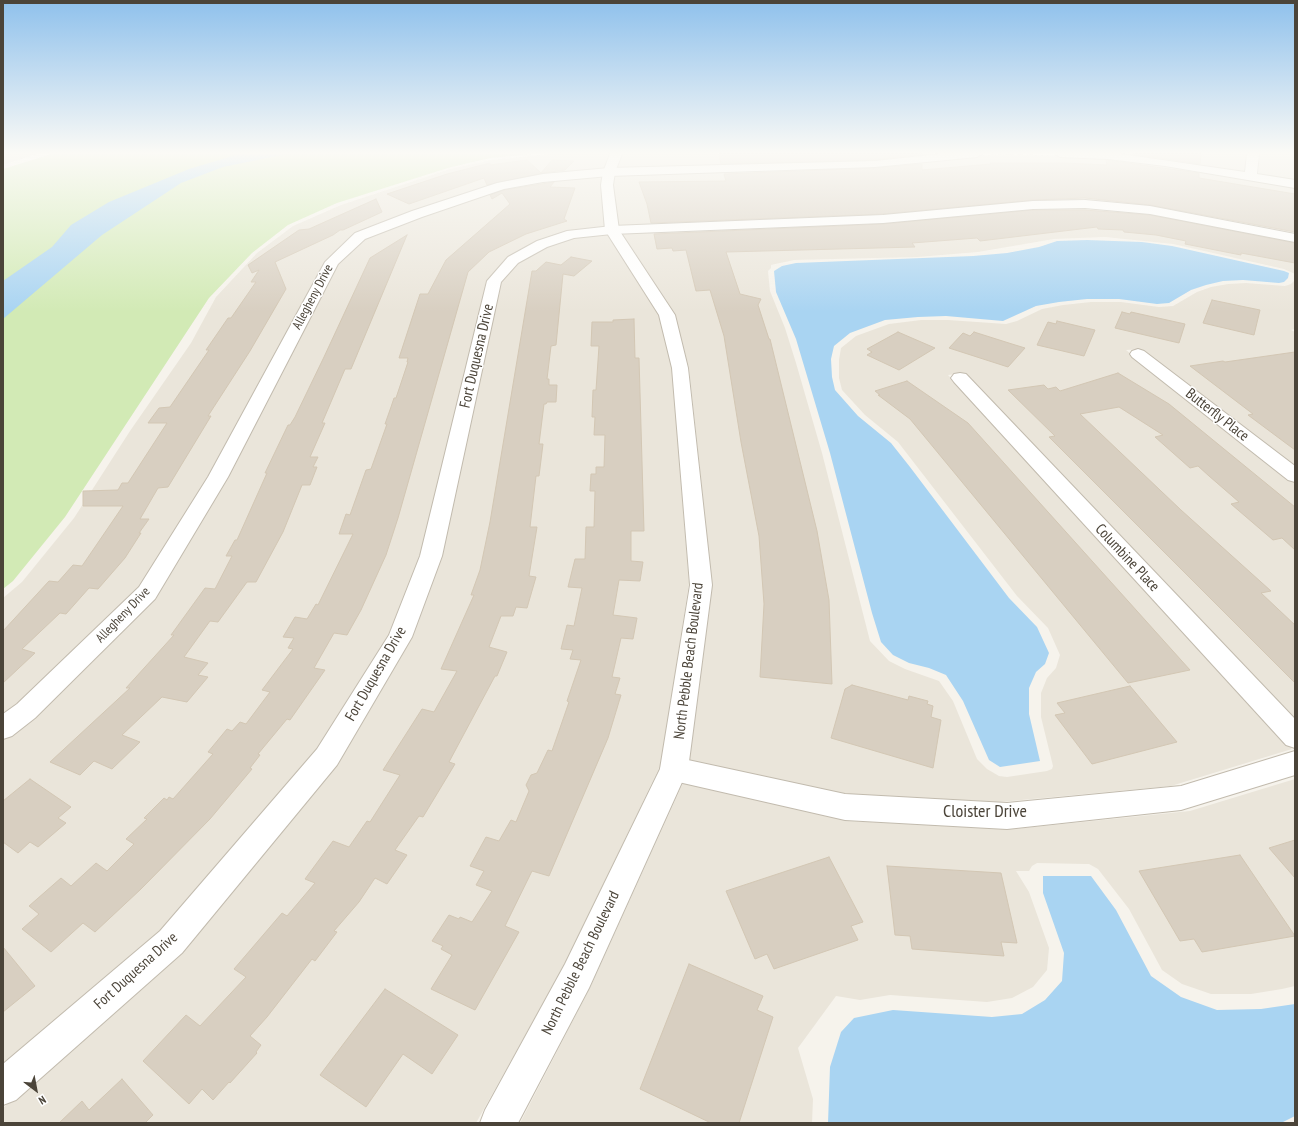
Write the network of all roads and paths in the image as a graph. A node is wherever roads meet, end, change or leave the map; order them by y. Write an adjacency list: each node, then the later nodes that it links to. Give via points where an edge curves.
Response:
1 (439, 207): 10 (street, Allegheny Drive, via 360,236 332,262 218,477 147,593 26,711)
2 (609, 207): 5 (street, North Pebble Beach Boulevard)
3 (1027, 207): 5 (street, Fort Duquesna Drive, via 883,219)
4 (1113, 207): 6 (street, Fort Duquesna Drive, via 1150,210)
5 (612, 230): 13 (street, North Pebble Beach Boulevard, via 667,314 680,368 701,585); 14 (street, Fort Duquesna Drive, via 572,234 542,244 513,260 494,281 431,556 400,637 327,757 171,942)
6 (1295, 238)
7 (1138, 354): 9 (street, Butterfly Place)
8 (960, 378): 11 (street, Columbine Place)
9 (1295, 476)
10 (3, 728)
11 (1295, 737)
12 (1295, 763): 13 (street, Cloister Drive, via 1181,798 1007,816 845,807)
13 (674, 769): 15 (street, North Pebble Beach Boulevard, via 577,976)
14 (3, 1087)
15 (498, 1123)

